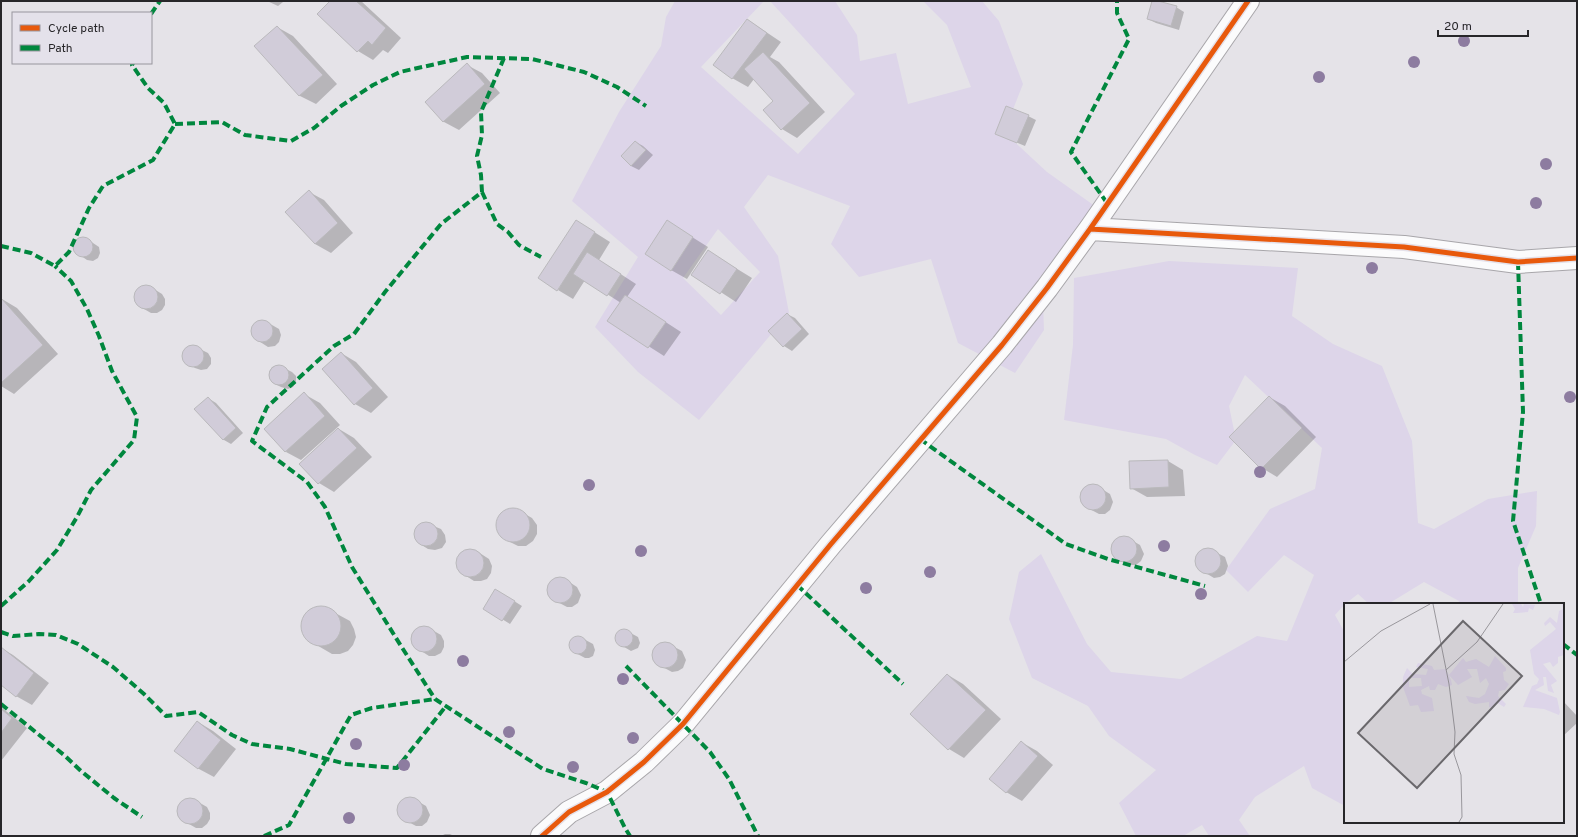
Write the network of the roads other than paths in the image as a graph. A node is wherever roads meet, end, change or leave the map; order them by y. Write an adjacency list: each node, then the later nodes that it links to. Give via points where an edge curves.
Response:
1 (1248, 1): 2 (street)
2 (1090, 229): 3 (street, via 1404,247 1518,262); 4 (street, via 1002,345 831,544 683,724 644,762 607,792 569,812)
3 (1577, 258)
4 (542, 836)

